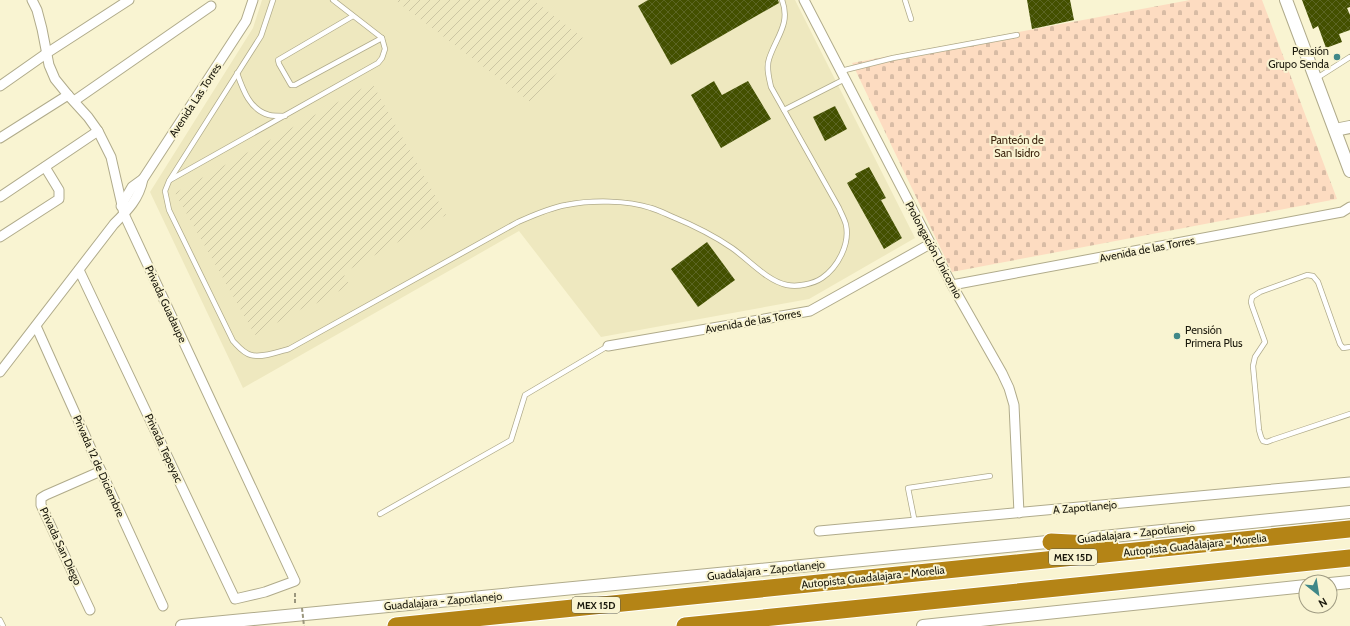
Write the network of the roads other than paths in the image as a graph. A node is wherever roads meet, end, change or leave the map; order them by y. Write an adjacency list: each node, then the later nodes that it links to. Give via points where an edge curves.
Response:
1 (32, 0): 15 (street, Privada Guadaupe, via 37,10)
2 (129, 0): 15 (street)
3 (253, 0): 32 (street, Avenida Las Torres, via 246,21 143,179 132,187)
4 (272, 0): 17 (lane, via 261,36)
5 (333, 0): 11 (lane)
6 (782, 0): 22 (lane, via 785,19 769,60 768,74 771,87)
7 (804, 0): 18 (street, Prolongación Unicornio)
8 (904, 0): 12 (lane)
9 (1286, 0): 19 (street)
10 (211, 6): 21 (street)
11 (354, 16): 14 (lane); 14 (lane, via 278,60 290,85 295,85)
12 (911, 19)
13 (1017, 35): 18 (lane, via 893,58)
14 (382, 38): 23 (lane, via 385,49 378,62)
15 (47, 53): 20 (street); 21 (street, Privada Guadaupe, via 55,79)
16 (1350, 57): 19 (lane)
17 (238, 74): 23 (lane, via 247,99 258,110 268,115); 30 (lane)
18 (843, 75): 22 (lane); 35 (street, Prolongación Unicornio)
19 (1316, 79): 25 (street)
20 (0, 86)
21 (71, 98): 26 (street, Privada Guadaupe); 27 (street)
22 (784, 110): 30 (lane, via 846,225 842,254 822,278 808,284 787,285 770,278 713,234 650,208 626,203 596,202 567,205 518,222 290,349 261,356 241,350 233,341 169,210 165,191)
23 (284, 116): 30 (lane)
24 (1350, 127): 25 (street)
25 (1335, 130): 29 (street)
26 (98, 131): 28 (street); 32 (street, Privada Guadaupe, via 111,157)
27 (0, 138)
28 (45, 167): 31 (street); 34 (street, via 59,190 59,199)
29 (1350, 171)
30 (169, 181)
31 (0, 197)
32 (123, 209): 36 (street, Avenida Las Torres); 58 (street, Privada Guadaupe, via 295,581)
33 (1347, 211): 37 (street, Avenida de las Torres)
34 (0, 237)
35 (930, 244): 37 (street, Prolongación Unicornio); 39 (street, Avenida de las Torres, via 810,311)
36 (79, 270): 38 (street, Avenida Las Torres); 58 (street, Privada Tepeyac, via 235,598)
37 (952, 285): 47 (street, Prolongación Unicornio, via 1002,373 1014,405)
38 (36, 326): 41 (street, Avenida Las Torres); 43 (street, Privada 12 de Diciembre)
39 (608, 346): 48 (lane, via 525,395 511,440)
40 (1350, 347): 42 (lane, via 1343,348 1340,344 1318,282 1313,276 1260,292 1252,297 1252,306 1265,342 1255,357 1253,366 1259,430 1263,441 1267,442)
41 (0, 372)
42 (1350, 414)
43 (101, 471): 59 (street, Privada 12 de Diciembre); 60 (street, Privada San Diego, via 41,498)
44 (990, 476): 49 (lane, via 908,488)
45 (1350, 482): 47 (street, A Zapotlanejo)
46 (1350, 512): 52 (street, Guadalajara - Zapotlanejo)
47 (1019, 513): 49 (street, A Zapotlanejo)
48 (380, 514)
49 (915, 523): 51 (street, A Zapotlanejo)
50 (1350, 530): 53 (highway, Autopista Guadalajara - Morelia / MEX 15D)
51 (819, 531)
52 (1051, 542): 53 (highway); 63 (street, Guadalajara - Zapotlanejo)
53 (1168, 548): 64 (highway, Autopista Guadalajara - Morelia / MEX 15D)
54 (1350, 558): 65 (highway)
55 (1350, 582): 56 (street)
56 (1338, 583)
57 (1298, 587): 66 (street)
58 (265, 592)
59 (164, 606)
60 (90, 610)
61 (0, 620): 62 (lane)
62 (3, 626)
63 (182, 626)
64 (396, 626)
65 (685, 626)
66 (923, 626)

